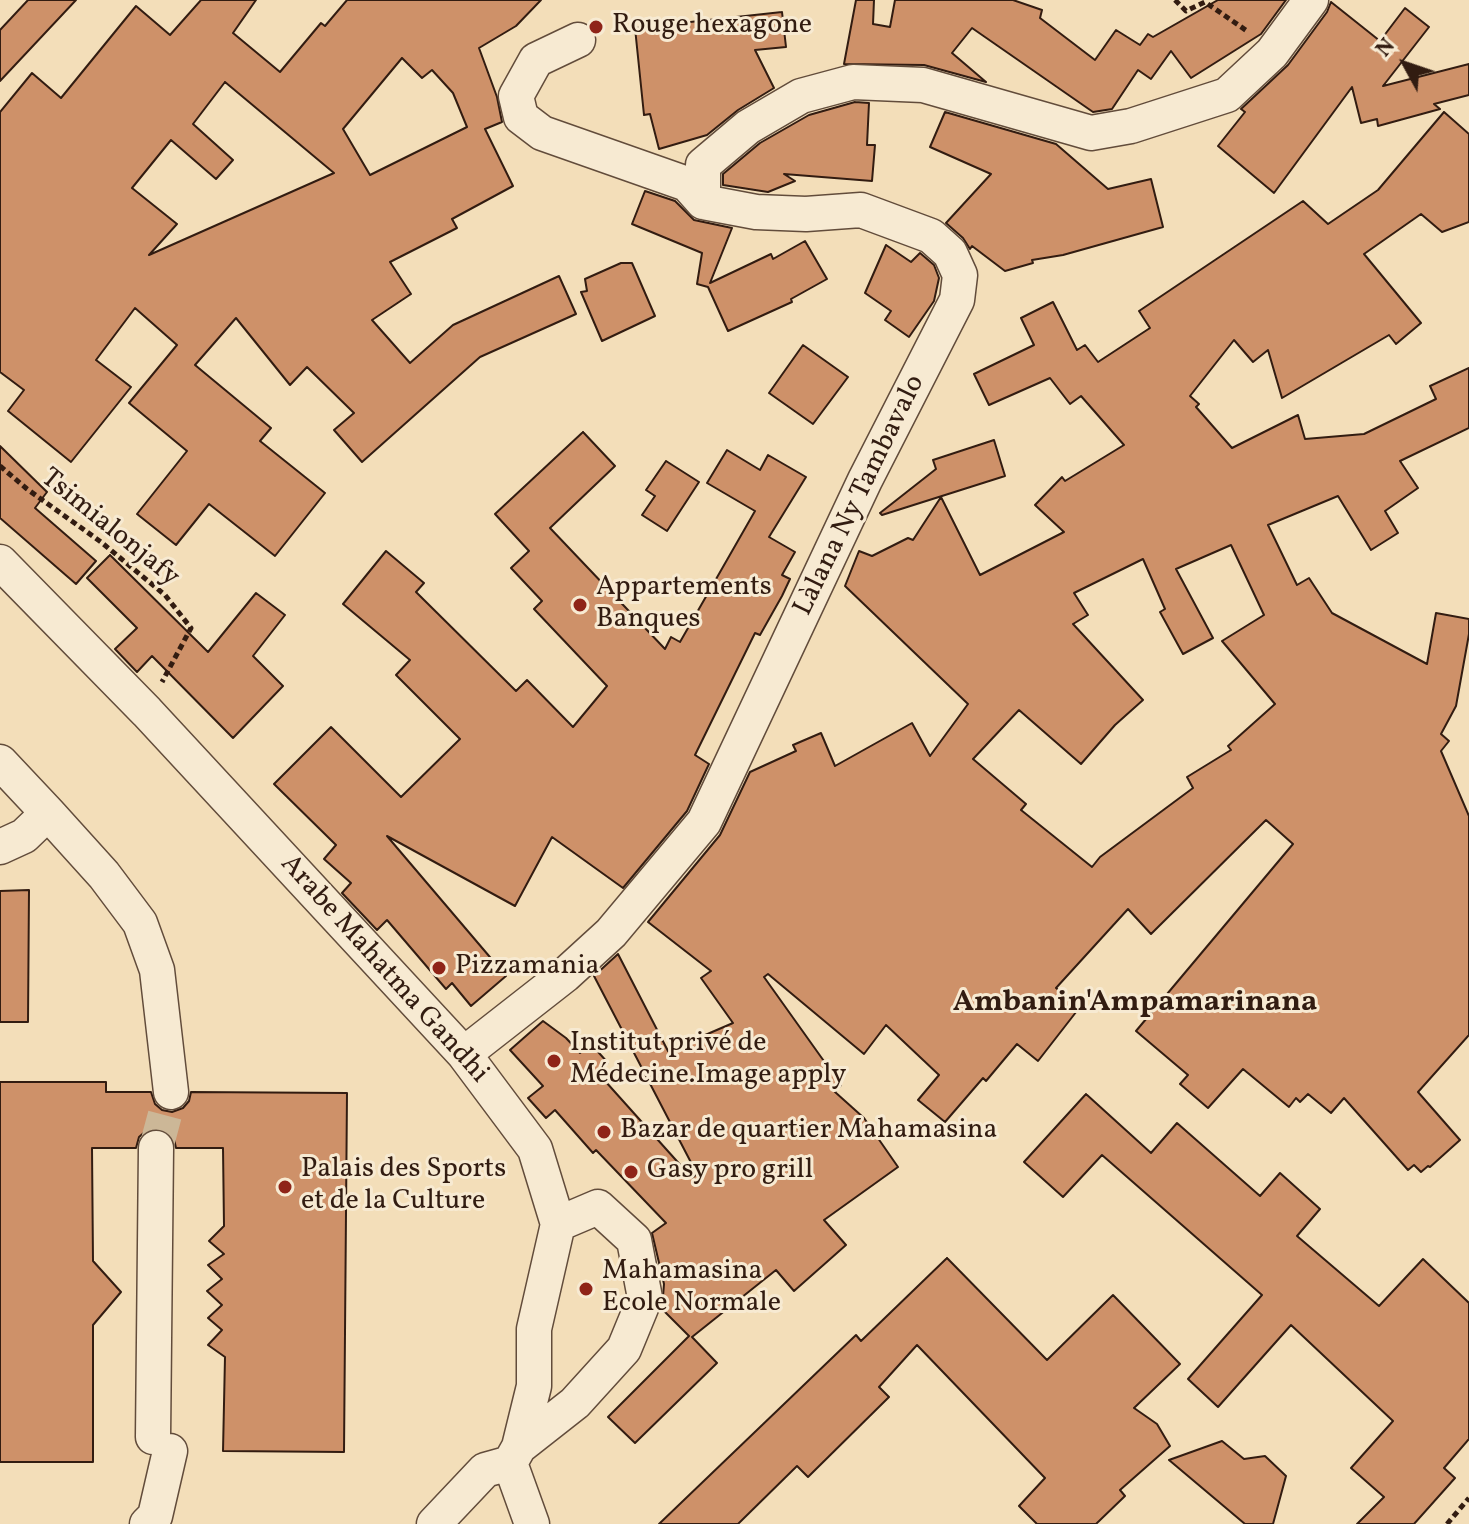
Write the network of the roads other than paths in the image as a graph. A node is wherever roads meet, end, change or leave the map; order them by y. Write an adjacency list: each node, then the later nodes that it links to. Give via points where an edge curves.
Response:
1 (1311, 0): 3 (street, via 1274,50 1227,95 1131,126 1091,133 923,85 853,82 801,96 748,127 703,165)
2 (578, 40): 3 (street, via 536,60 516,96 521,117 542,133 687,184)
3 (703, 202): 8 (street, Làlana Ny Tambavalo, via 756,212 861,210 931,236 950,253 960,275 957,300 865,480 704,822 611,933)
4 (0, 562): 8 (street, Arabe Mahatma Gandhi, via 147,712)
5 (0, 762): 6 (street)
6 (48, 813): 7 (street, via 24,836); 9 (street, via 140,923 157,970)
7 (0, 847)
8 (464, 1054): 11 (street, Arabe Mahatma Gandhi, via 535,1149)
9 (171, 1092)
10 (156, 1148): 13 (street, via 162,1444 155,1516)
11 (558, 1224): 12 (street, Arabe Mahatma Gandhi, via 534,1329 534,1386); 12 (street, via 598,1207 634,1240 645,1298 624,1349 575,1403)
12 (514, 1455): 14 (street, via 485,1470); 15 (street)
13 (147, 1524)
14 (434, 1524)
15 (532, 1524)

